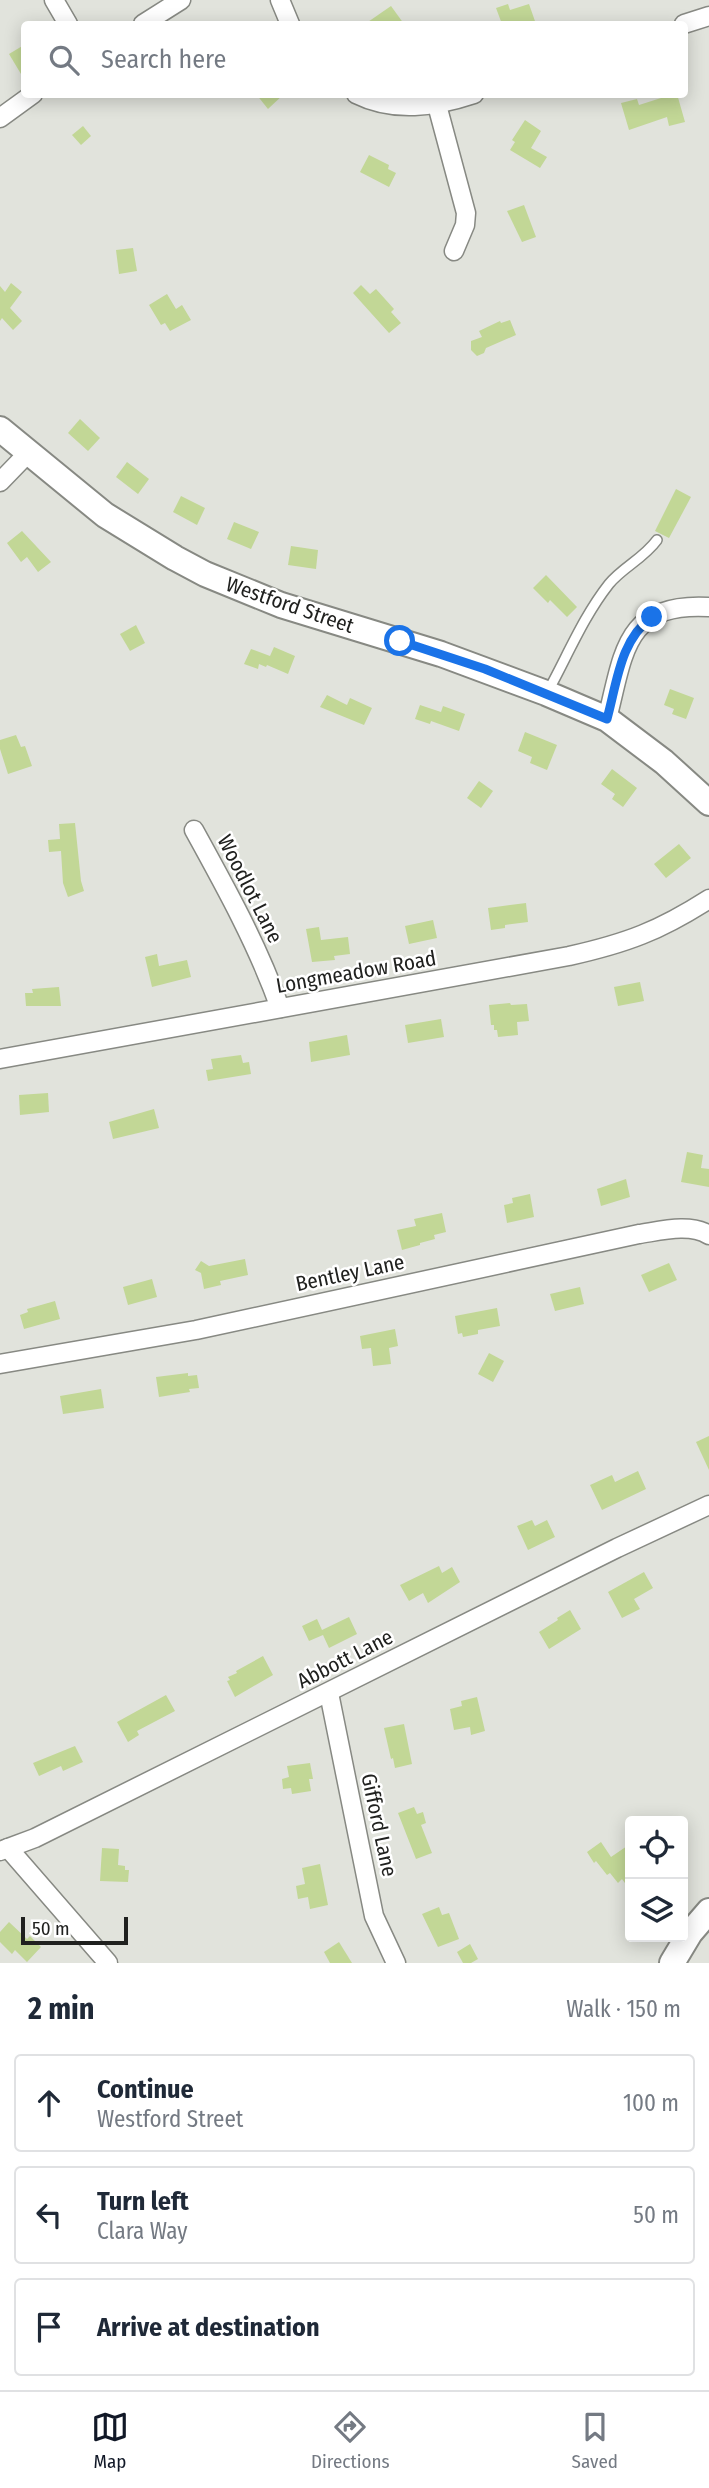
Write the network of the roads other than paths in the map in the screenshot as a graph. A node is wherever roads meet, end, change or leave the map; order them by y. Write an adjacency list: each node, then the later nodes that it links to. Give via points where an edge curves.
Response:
1 (54, 0): 5 (street)
2 (181, 0): 6 (street)
3 (281, 0): 7 (street)
4 (709, 16): 8 (street)
5 (66, 21)
6 (148, 21)
7 (289, 21)
8 (688, 23)
9 (28, 98): 13 (street)
10 (367, 98): 12 (street, via 383,104)
11 (461, 98): 12 (street)
12 (437, 105): 14 (street, via 466,214)
13 (0, 118)
14 (454, 251)
15 (0, 429): 16 (main road, Westford Street)
16 (30, 452): 17 (street); 20 (main road, Westford Street, via 105,515 205,574 281,606 441,654)
17 (0, 482)
18 (657, 540): 20 (lane, via 647,554 610,583)
19 (709, 607): 21 (street, via 679,607 641,624 626,648)
20 (546, 693): 21 (main road, Westford Street)
21 (607, 719): 22 (main road, Westford Street)
22 (709, 803)
23 (194, 830): 25 (street, Woodlot Lane, via 238,912)
24 (709, 899): 25 (street, Longmeadow Road, via 656,930 618,945)
25 (280, 1008): 26 (street, Longmeadow Road)
26 (0, 1059)
27 (709, 1234): 28 (street, Bentley Lane, via 672,1229 639,1234 196,1330)
28 (0, 1364)
29 (709, 1504): 30 (street, Abbott Lane)
30 (329, 1693): 31 (street, Abbott Lane); 34 (street, Gifford Lane, via 374,1916)
31 (4, 1849): 33 (street)
32 (709, 1911): 35 (main road)
33 (108, 1963)
34 (396, 1963)
35 (672, 1963)

